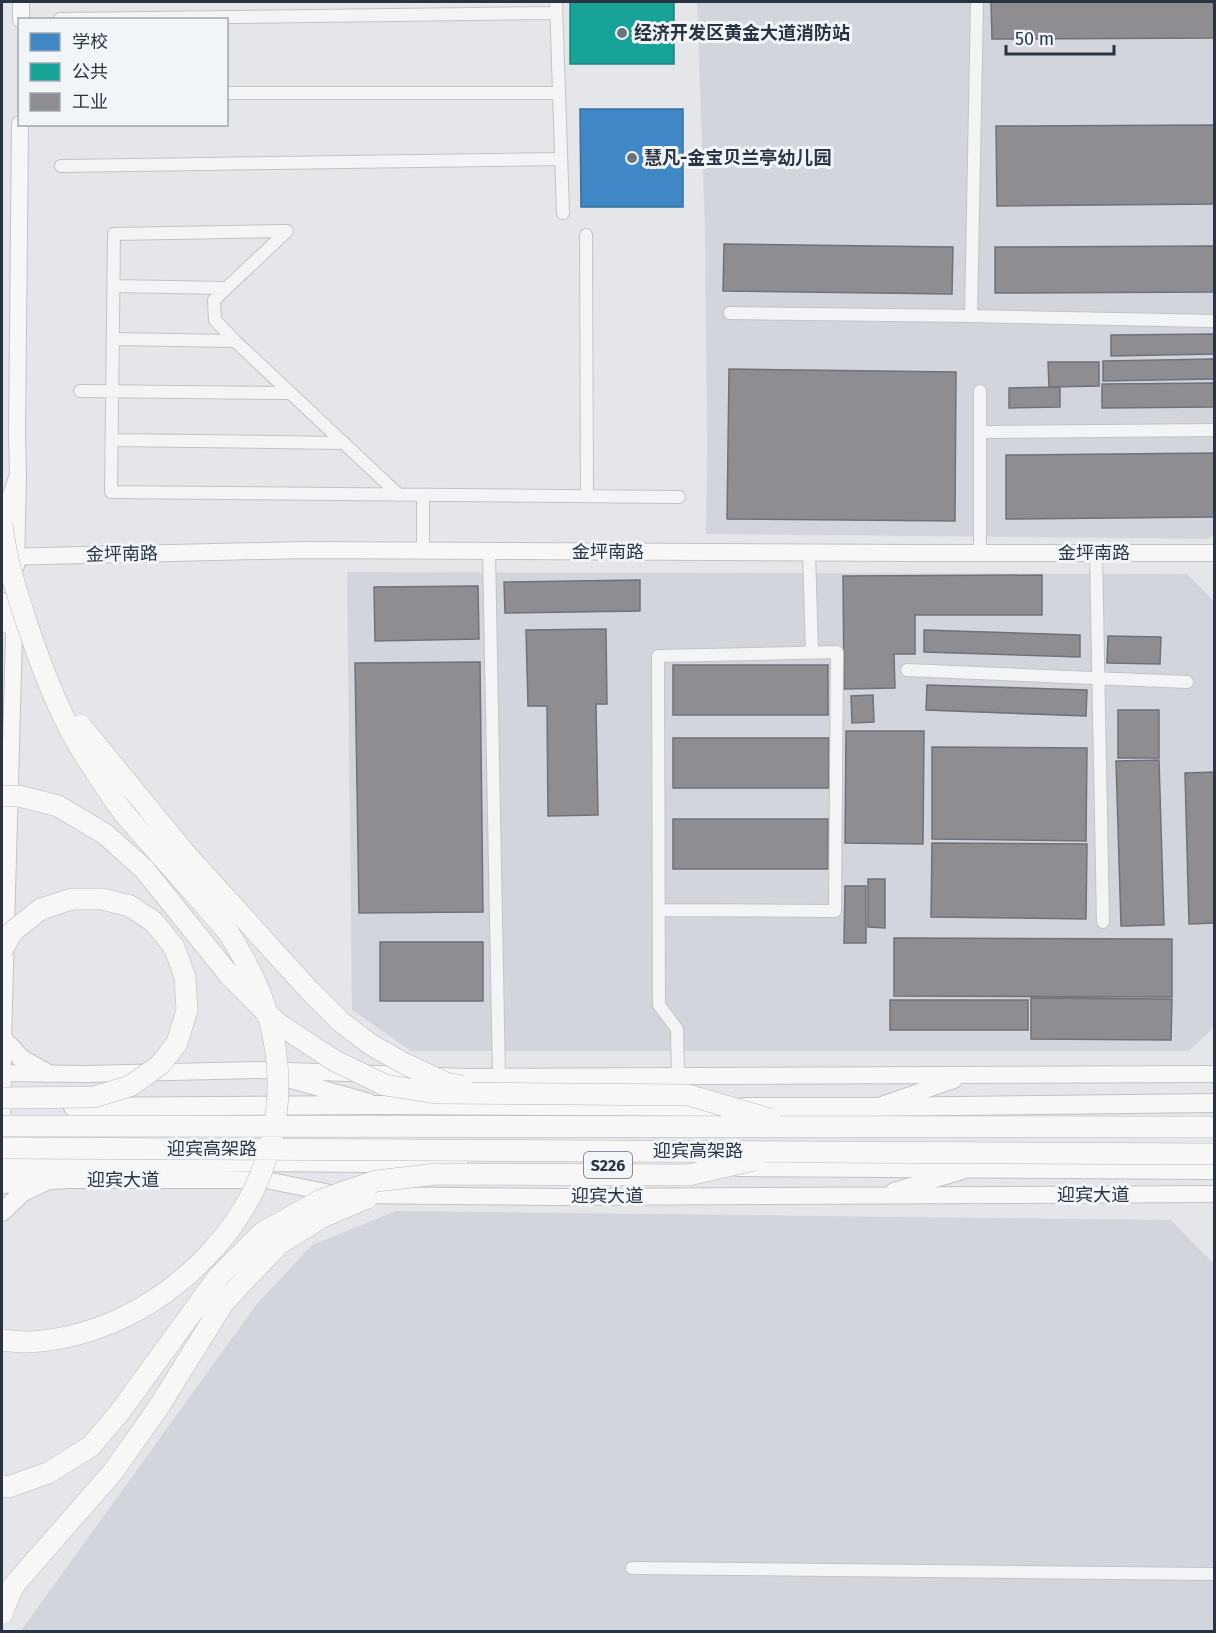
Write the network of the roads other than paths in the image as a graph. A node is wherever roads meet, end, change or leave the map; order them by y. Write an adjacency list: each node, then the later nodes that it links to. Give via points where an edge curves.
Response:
1 (21, 2): 4 (street)
2 (976, 2): 16 (street)
3 (556, 7): 5 (street); 7 (street)
4 (21, 18)
5 (101, 18)
6 (228, 93): 7 (street)
7 (559, 93): 9 (street)
8 (20, 126): 28 (street)
9 (561, 159): 10 (street); 11 (street)
10 (61, 166)
11 (563, 213)
12 (586, 235): 31 (street)
13 (114, 286): 14 (street); 14 (street, via 114,234 287,231); 18 (street)
14 (225, 288): 19 (street, via 214,300 215,320)
15 (730, 313): 16 (street)
16 (971, 316): 17 (street)
17 (1215, 321)
18 (113, 339): 19 (street); 21 (street)
19 (235, 341): 23 (street)
20 (80, 391): 21 (street)
21 (112, 391): 23 (street); 26 (street)
22 (980, 391): 25 (street)
23 (290, 393): 27 (street)
24 (1215, 430): 25 (street)
25 (980, 432): 37 (street)
26 (112, 440): 27 (street); 29 (street, via 111,492)
27 (344, 443): 29 (street)
28 (18, 476): 33 (street); 40 (street)
29 (399, 495): 30 (street)
30 (423, 495): 31 (street); 34 (street)
31 (587, 496): 32 (street)
32 (679, 497)
33 (2, 523): 44 (highway, bridge, via 9,564)
34 (423, 551): 35 (street, 金坪南路); 40 (street, 金坪南路)
35 (489, 551): 36 (street, 金坪南路); 59 (street)
36 (809, 553): 37 (street, 金坪南路); 43 (street)
37 (980, 553): 38 (street, 金坪南路)
38 (1096, 553): 39 (street, 金坪南路); 46 (street)
39 (1215, 553)
40 (9, 557): 42 (street)
41 (2, 601): 42 (street)
42 (14, 642): 52 (street)
43 (812, 652): 49 (street, via 658,656); 49 (street, via 837,652 835,911)
44 (39, 661): 59 (highway, bridge, via 84,731 177,844 341,1022 370,1044 446,1083); 81 (highway, bridge, via 88,760 127,816 231,936 258,986 272,1027 279,1095 273,1136 248,1201 220,1243 189,1274 150,1303 109,1324 67,1337 28,1342)
45 (907, 670): 46 (street)
46 (1098, 679): 47 (street); 50 (street)
47 (1187, 682)
48 (2, 796): 59 (highway, bridge, via 20,796 57,806 105,834 144,869 230,976 277,1023 334,1061 385,1085 436,1093)
49 (660, 910): 58 (street, via 659,1005 677,1029)
50 (1103, 922)
51 (2, 950): 60 (highway, bridge, via 13,931 40,909 72,899 102,899 130,906 154,922 174,947 184,977 187,1010 177,1043 160,1065 130,1086 94,1097)
52 (2, 1039): 54 (street); 55 (main road, via 22,1059)
53 (258, 1070): 55 (street); 59 (street, via 468,1077); 62 (street)
54 (2, 1073): 55 (street); 64 (street)
55 (46, 1073)
56 (1215, 1074): 57 (street)
57 (969, 1075): 58 (street); 63 (street)
58 (678, 1077): 59 (street)
59 (500, 1085): 66 (highway, bridge, via 688,1095)
60 (2, 1098)
61 (1215, 1103): 63 (main road)
62 (379, 1105): 63 (main road); 64 (main road)
63 (875, 1107)
64 (2, 1108): 71 (street)
65 (2, 1126): 66 (highway, 迎宾高架路, bridge)
66 (793, 1126): 67 (highway, 迎宾高架路, bridge)
67 (1215, 1127)
68 (2, 1148): 69 (highway, 迎宾高架路, bridge)
69 (793, 1152): 70 (highway, 迎宾高架路, bridge); 75 (highway, bridge, via 688,1175)
70 (1215, 1154)
71 (2, 1168): 72 (main road, 迎宾大道 / S226, via 283,1162); 74 (street)
72 (970, 1169): 73 (main road, 迎宾大道 / S226); 79 (street)
73 (1215, 1170)
74 (2, 1173)
75 (436, 1174): 82 (highway, bridge, via 376,1181 321,1200 262,1233 218,1278 91,1446 48,1473); 85 (highway, bridge, via 360,1200 322,1217 279,1244 224,1302 112,1473 14,1585)
76 (44, 1182): 77 (street, 迎宾大道); 79 (street, 迎宾大道, via 266,1180 340,1195); 80 (main road, via 23,1192)
77 (2, 1185)
78 (1215, 1194): 79 (street, 迎宾大道)
79 (876, 1196)
80 (2, 1212)
81 (2, 1340)
82 (2, 1486)
83 (632, 1568): 84 (street)
84 (1215, 1574)
85 (2, 1613)

